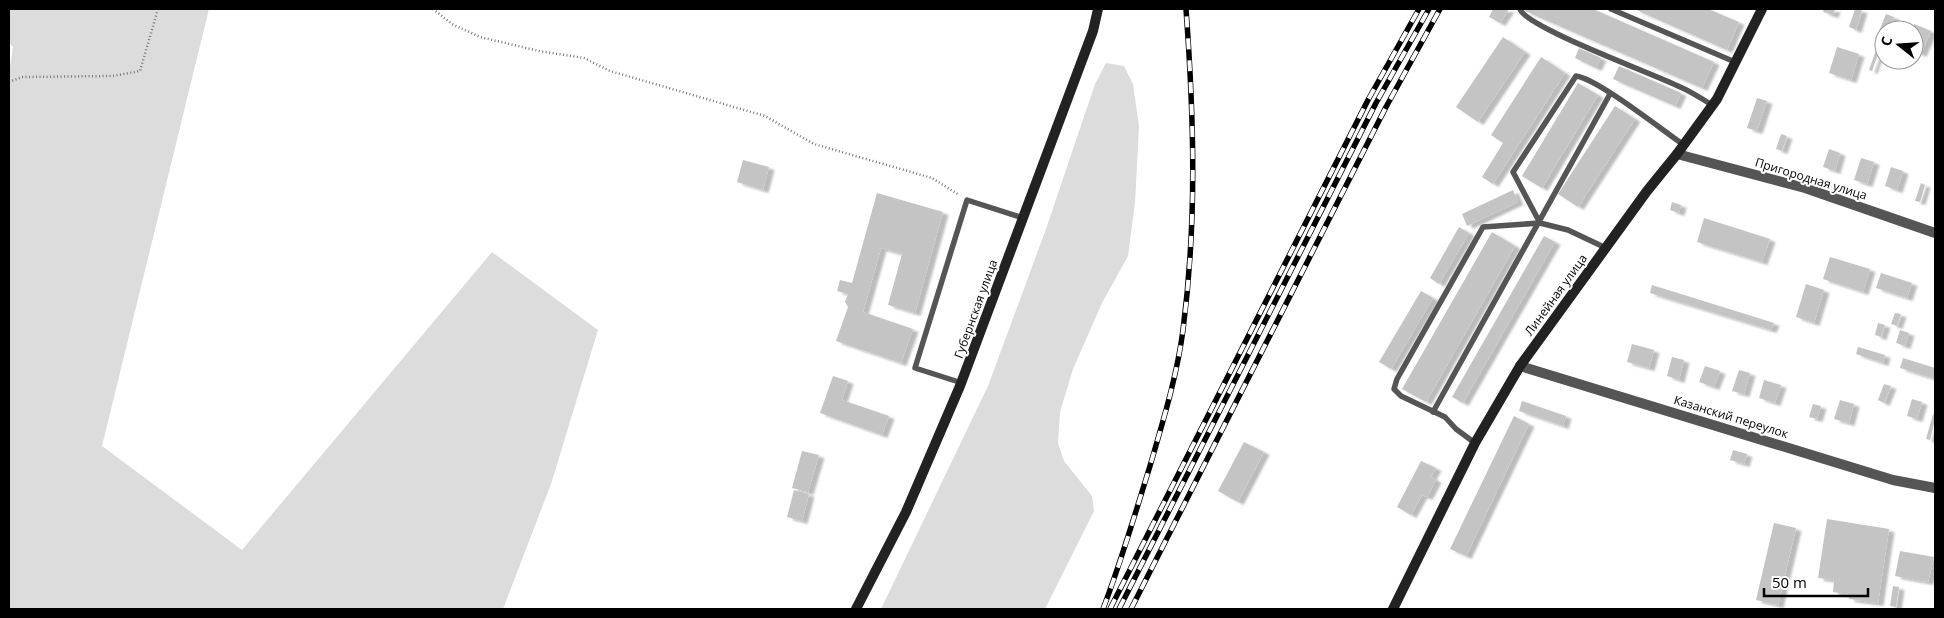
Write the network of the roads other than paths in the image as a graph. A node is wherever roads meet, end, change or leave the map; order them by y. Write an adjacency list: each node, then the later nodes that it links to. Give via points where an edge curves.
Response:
1 (1098, 9): 9 (street, Губернская улица, via 1093,31)
2 (1520, 9): 7 (lane, via 1525,16 1550,31 1680,86)
3 (1611, 9): 5 (lane)
4 (1762, 9): 5 (street, Линейная улица)
5 (1735, 62): 7 (street, Линейная улица)
6 (1610, 94): 8 (lane); 10 (lane); 10 (lane, via 1584,77 1576,76 1514,172)
7 (1712, 105): 8 (street, Линейная улица)
8 (1680, 149): 11 (street, Пригородная улица); 12 (street, Линейная улица)
9 (1023, 218): 14 (street, Губернская улица); 14 (lane, via 967,200 915,368)
10 (1540, 223): 12 (lane, via 1568,230); 15 (lane); 15 (lane, via 1483,227 1396,379 1394,389 1401,396)
11 (1935, 233)
12 (1606, 248): 13 (street, Линейная улица)
13 (1520, 366): 16 (street, Линейная улица); 17 (street, Казанский переулок, via 1894,480)
14 (962, 382): 18 (street, Губернская улица, via 906,512)
15 (1433, 412): 16 (lane, via 1445,417)
16 (1476, 443): 19 (street, Линейная улица)
17 (1935, 488)
18 (856, 609)
19 (1393, 609)

